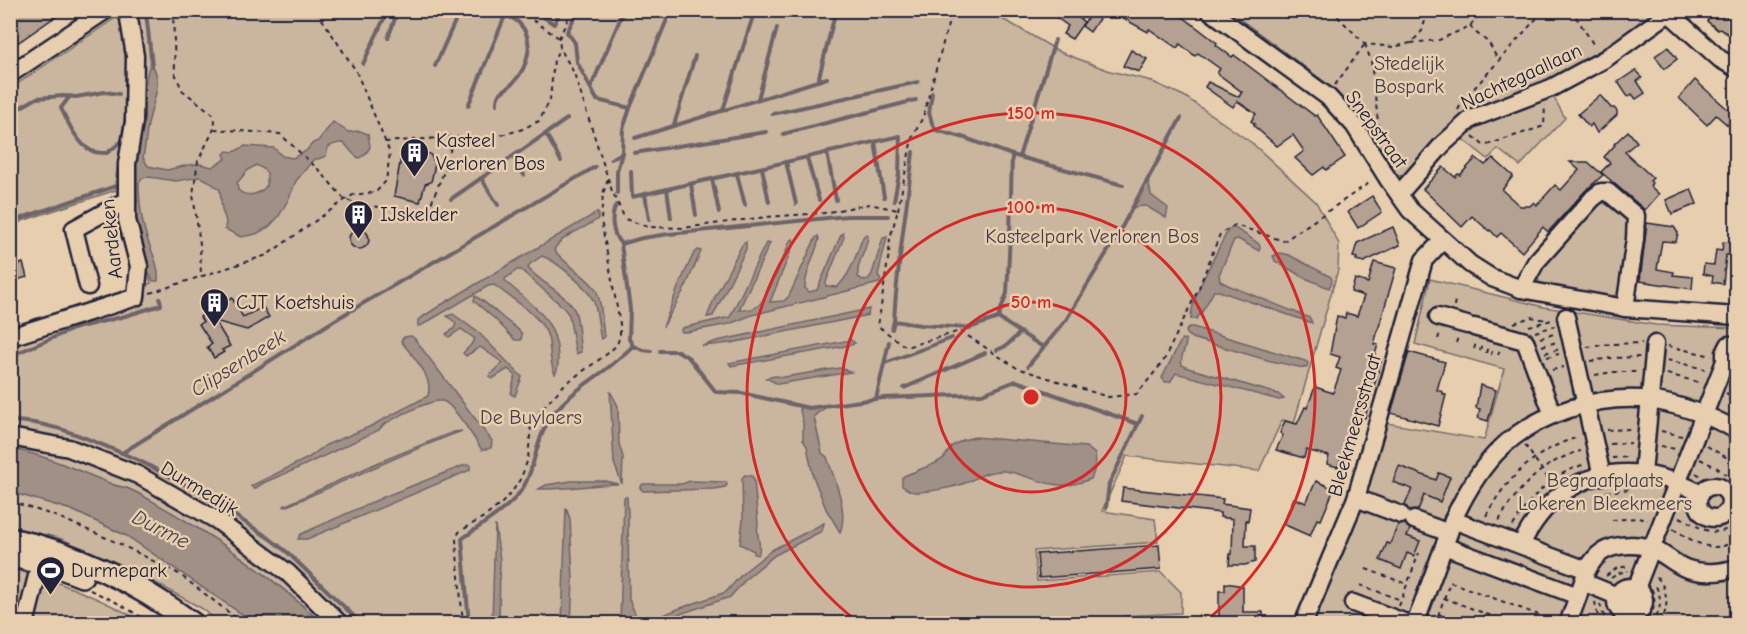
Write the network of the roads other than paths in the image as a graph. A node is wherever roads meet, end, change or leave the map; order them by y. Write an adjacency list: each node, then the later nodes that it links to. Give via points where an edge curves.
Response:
1 (106, 10): 6 (street)
2 (126, 10): 8 (street, Aardeken, via 135,56)
3 (1209, 10): 7 (street, Snepstraat, via 1328,97 1354,125)
4 (1672, 12): 5 (street, via 1720,59); 7 (street, Nachtegaallaan, via 1603,60 1546,90 1471,119 1443,144)
5 (1737, 68)
6 (10, 74)
7 (1400, 194): 9 (street, Snepstraat, via 1410,210)
8 (127, 200): 10 (street, via 74,229); 16 (street, Aardeken, via 127,220 139,266 136,297)
9 (1443, 240): 11 (street, Snepstraat, via 1492,278); 28 (street, Bleekmeersstraat, via 1424,260)
10 (88, 286)
11 (1521, 289): 12 (street, Snepstraat); 12 (street, via 1536,262 1593,198 1608,192 1636,216)
12 (1625, 308): 13 (street, Snepstraat)
13 (1737, 316)
14 (1438, 318): 22 (street, via 1522,346)
15 (1570, 334): 20 (street)
16 (10, 337)
17 (1655, 344): 19 (street)
18 (1737, 345): 21 (street, via 1727,348)
19 (1650, 400): 20 (street); 21 (street); 25 (street)
20 (1587, 405): 22 (street); 26 (street)
21 (1704, 414): 23 (street); 27 (street)
22 (1553, 415): 30 (street, via 1531,425 1501,448 1480,471)
23 (1737, 430)
24 (10, 437): 43 (street, Durmedijk, via 69,448 138,475 218,521 288,573)
25 (1643, 473): 26 (street); 27 (street)
26 (1602, 476): 32 (street, via 1559,495 1539,516)
27 (1678, 482): 29 (street, via 1700,493 1707,487 1720,487 1729,497); 33 (street)
28 (1356, 498): 30 (street); 44 (street, Bleekmeersstraat)
29 (1731, 516)
30 (1449, 533): 32 (street); 36 (street); 45 (street)
31 (11, 544): 34 (main road)
32 (1521, 545): 36 (street)
33 (1652, 549): 35 (street, via 1686,568 1724,572); 36 (street, via 1635,545 1611,548 1597,556); 38 (street)
34 (43, 555): 40 (street); 41 (main road, via 140,605); 42 (main road, via 90,564 123,579)
35 (1737, 568)
36 (1582, 583): 38 (street, via 1617,596 1625,588); 46 (street)
37 (1353, 603): 39 (street)
38 (1643, 609)
39 (1402, 621)
40 (26, 624)
41 (168, 624)
42 (193, 624)
43 (340, 624)
44 (1303, 624)
45 (1415, 624)
46 (1568, 624)

